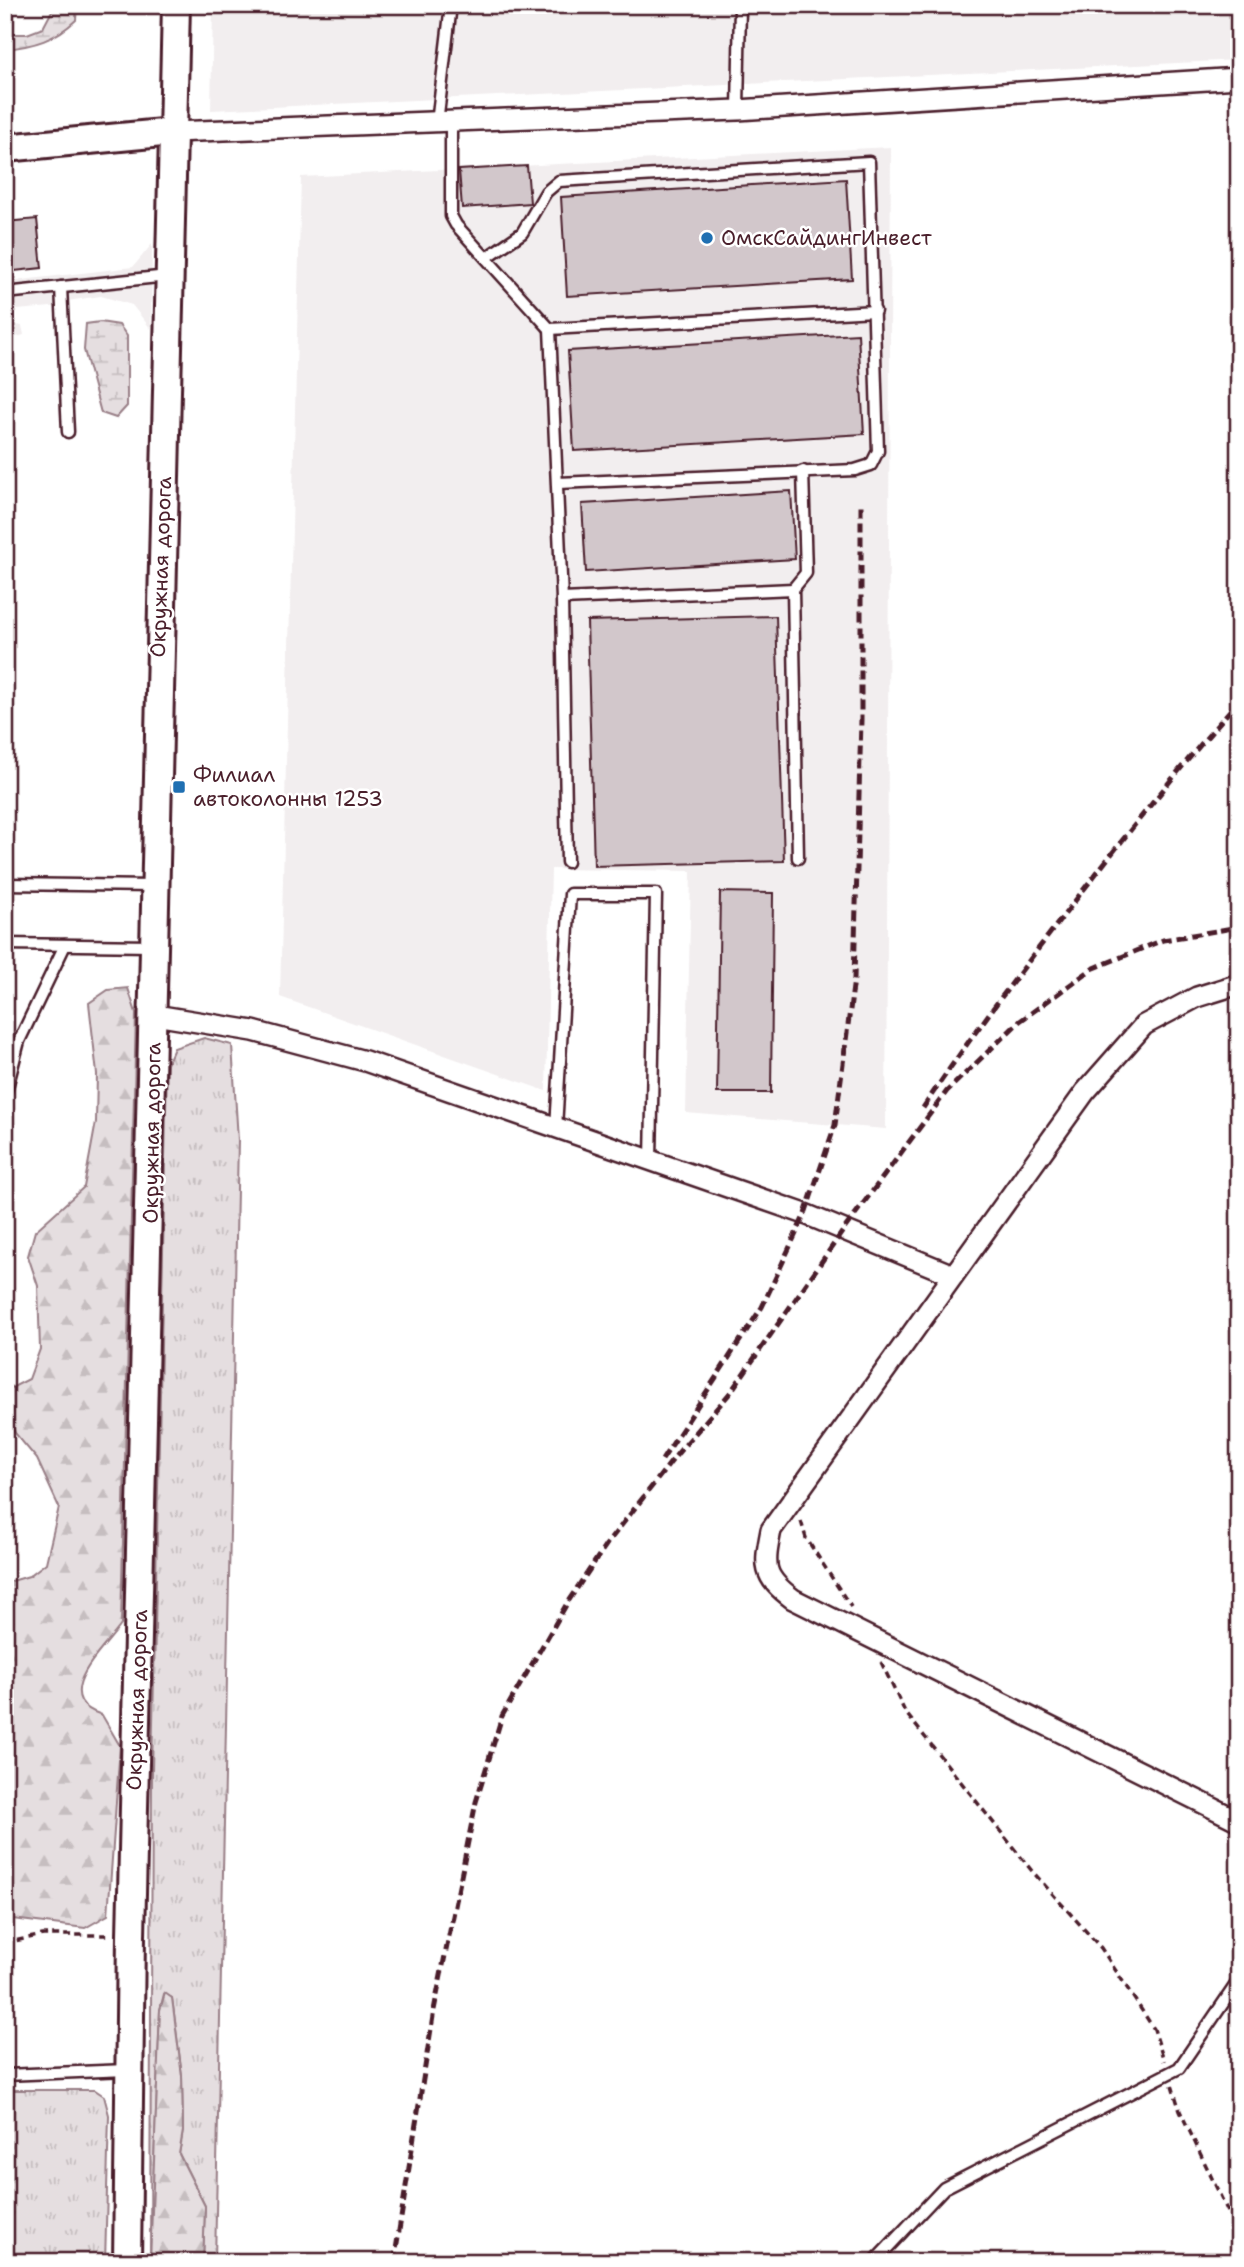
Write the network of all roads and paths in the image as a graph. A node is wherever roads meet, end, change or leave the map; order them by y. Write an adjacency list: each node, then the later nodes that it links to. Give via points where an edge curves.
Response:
1 (176, 5): 7 (main road, Окружная дорога)
2 (451, 5): 6 (lane)
3 (740, 5): 5 (lane)
4 (1239, 78): 5 (street)
5 (738, 110): 6 (street)
6 (444, 123): 7 (street); 9 (lane, via 452,216)
7 (173, 132): 8 (main road); 10 (main road, Окружная дорога)
8 (5, 148)
9 (485, 258): 13 (lane, via 522,233 546,192 559,181 869,162); 15 (lane)
10 (169, 275): 11 (lane); 25 (main road, Окружная дорога)
11 (61, 287): 12 (lane); 17 (lane)
12 (5, 293)
13 (875, 311): 15 (lane); 18 (lane, via 878,451 871,465 855,470)
14 (5, 319): 16 (lane)
15 (550, 329): 19 (lane)
16 (5, 332)
17 (68, 432)
18 (803, 471): 19 (lane); 20 (lane, via 806,573)
19 (558, 483): 21 (lane)
20 (793, 589): 21 (lane); 22 (lane)
21 (562, 600): 23 (lane)
22 (798, 858)
23 (567, 862)
24 (5, 884): 25 (lane)
25 (157, 886): 28 (main road, Окружная дорога)
26 (5, 944): 27 (lane)
27 (65, 945): 28 (lane); 31 (lane, via 19,1041)
28 (156, 946): 30 (main road, Окружная дорога)
29 (1239, 985): 34 (street, via 1198,997 1144,1025 1085,1092)
30 (155, 1015): 32 (street, via 253,1031 365,1061); 39 (main road, Окружная дорога)
31 (5, 1095)
32 (556, 1128): 33 (street); 33 (lane, via 570,894 656,894)
33 (650, 1162): 34 (street, via 845,1228)
34 (953, 1275): 35 (street)
35 (801, 1488): 36 (path, via 797,1511 806,1538); 37 (street, via 771,1530 764,1562 773,1584 793,1600)
36 (857, 1614)
37 (876, 1640): 38 (street); 43 (path, via 885,1675 905,1712 1032,1871 1101,1948 1154,2029)
38 (1239, 1821)
39 (131, 1936): 40 (path, via 43,1935); 42 (main road, Окружная дорога)
40 (5, 1943)
41 (1239, 1980): 43 (lane, via 1179,2068)
42 (131, 2070): 44 (lane); 46 (main road, Окружная дорога)
43 (1169, 2074): 45 (path); 47 (lane, via 944,2189)
44 (5, 2075)
45 (1239, 2235)
46 (127, 2262)
47 (874, 2262)

